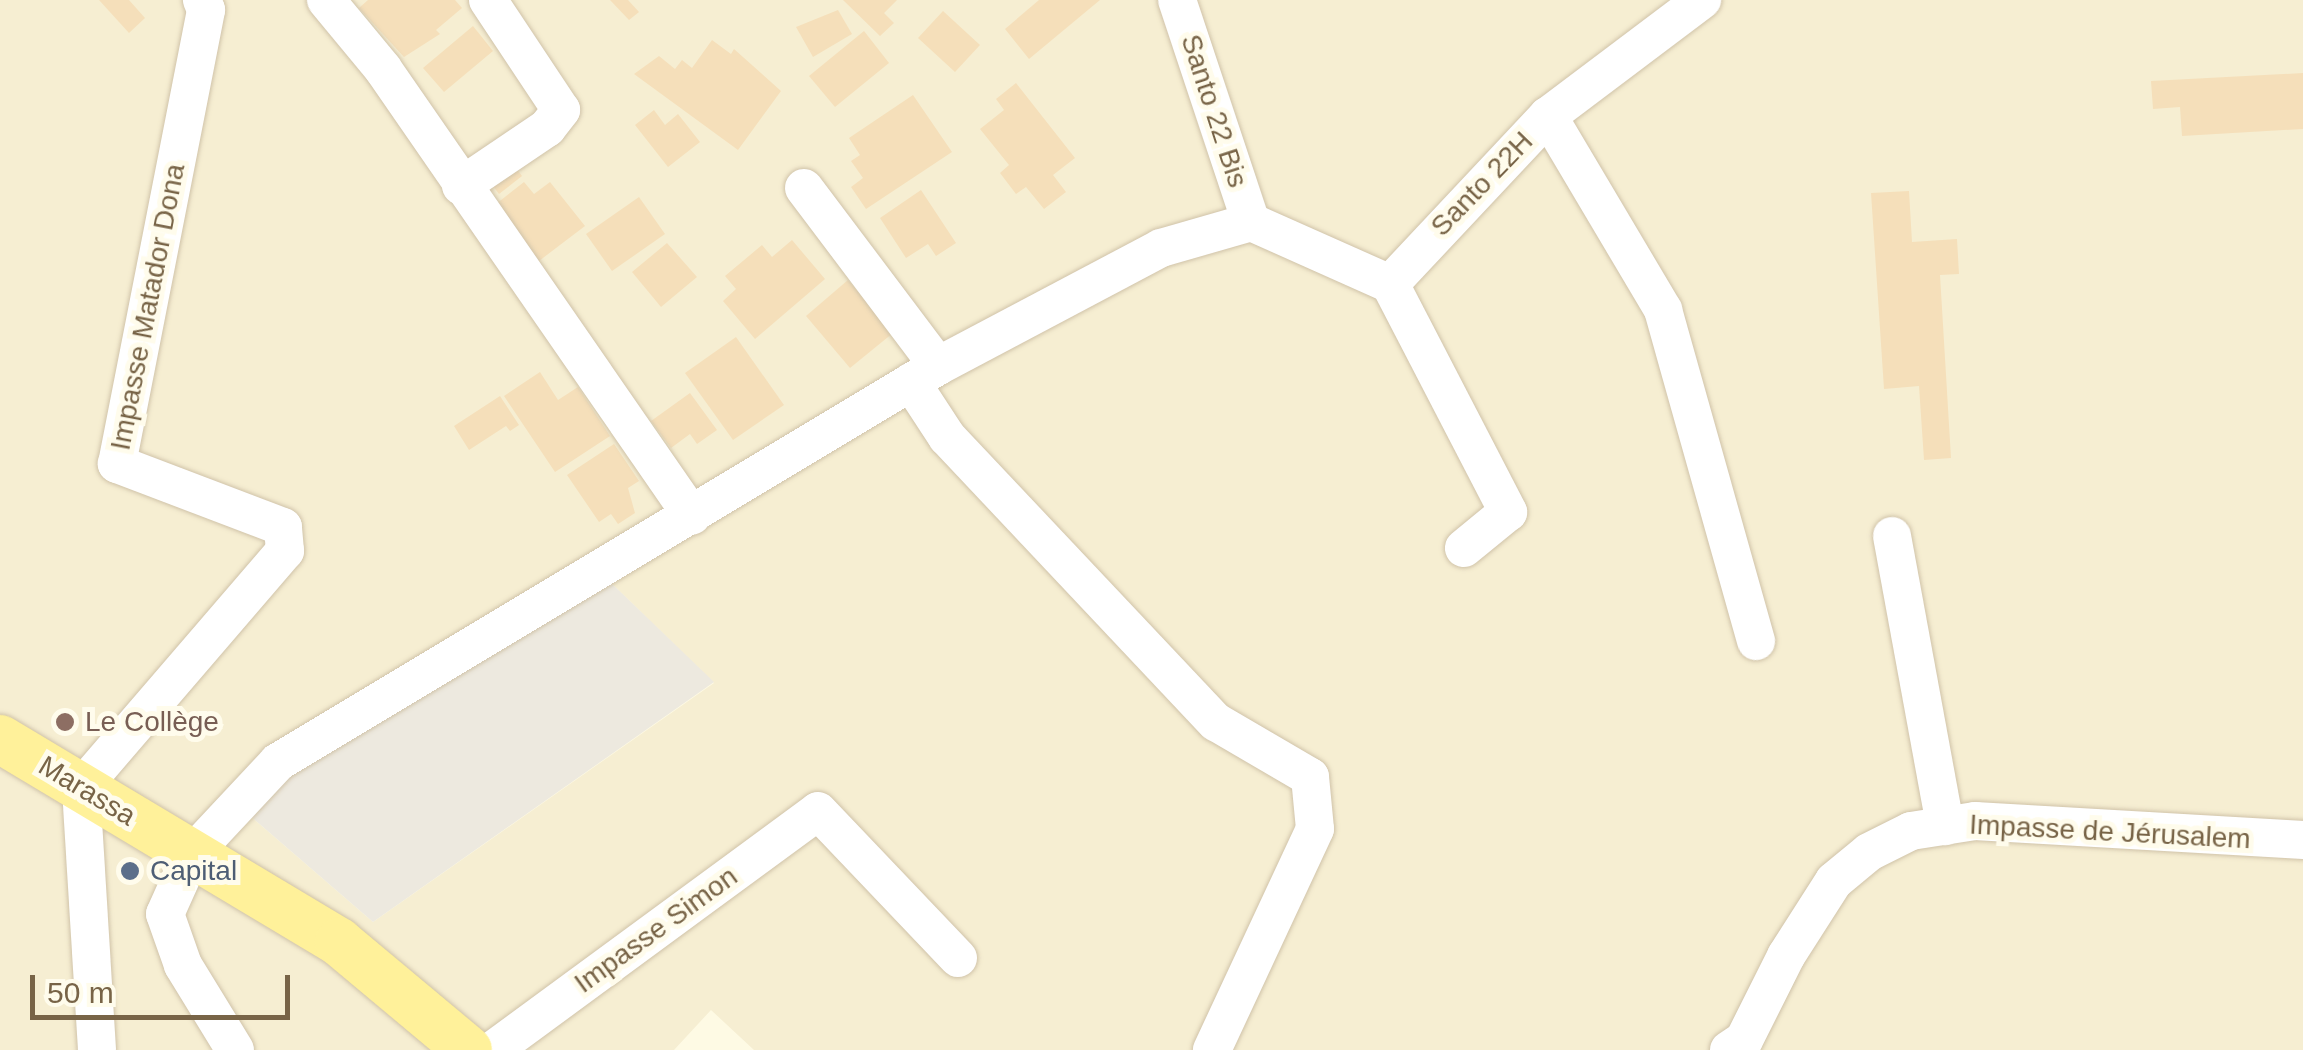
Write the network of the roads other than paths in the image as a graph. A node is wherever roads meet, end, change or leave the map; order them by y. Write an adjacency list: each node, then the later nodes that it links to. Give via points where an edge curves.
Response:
1 (202, 0): 17 (street, Impasse Matador Dona, via 206,10 118,464 283,527 284,551)
2 (326, 0): 7 (street, via 383,70)
3 (488, 0): 7 (street, via 519,37 561,110 547,128)
4 (1178, 0): 9 (street, Santo 22 Bis)
5 (1702, 0): 6 (street, Santo 22H)
6 (1548, 116): 10 (street, Santo 22H); 15 (street, via 1663,310)
7 (461, 186): 12 (street)
8 (804, 188): 11 (street)
9 (1250, 222): 10 (street); 11 (street, via 1161,248)
10 (1390, 284): 14 (street, via 1508,512)
11 (924, 374): 12 (street); 26 (street, via 947,438 1216,722 1310,777 1315,829)
12 (692, 516): 20 (street, via 304,742)
13 (1892, 536): 18 (street)
14 (1464, 548)
15 (1756, 641)
16 (0, 739): 17 (main road, Marassa)
17 (81, 788): 20 (main road, Marassa); 22 (street)
18 (1944, 826): 19 (street, Impasse de Jérusalem, via 1975,821); 27 (street, Impasse de Jérusalem, via 1910,832 1869,852 1834,882 1786,956 1744,1040)
19 (2303, 840)
20 (192, 854): 23 (street, via 165,914 183,965); 24 (main road, Marassa, via 339,942)
21 (958, 958): 25 (street, Impasse Simon, via 818,810)
22 (97, 1050)
23 (235, 1050)
24 (468, 1050)
25 (493, 1050)
26 (1212, 1050)
27 (1729, 1050)

